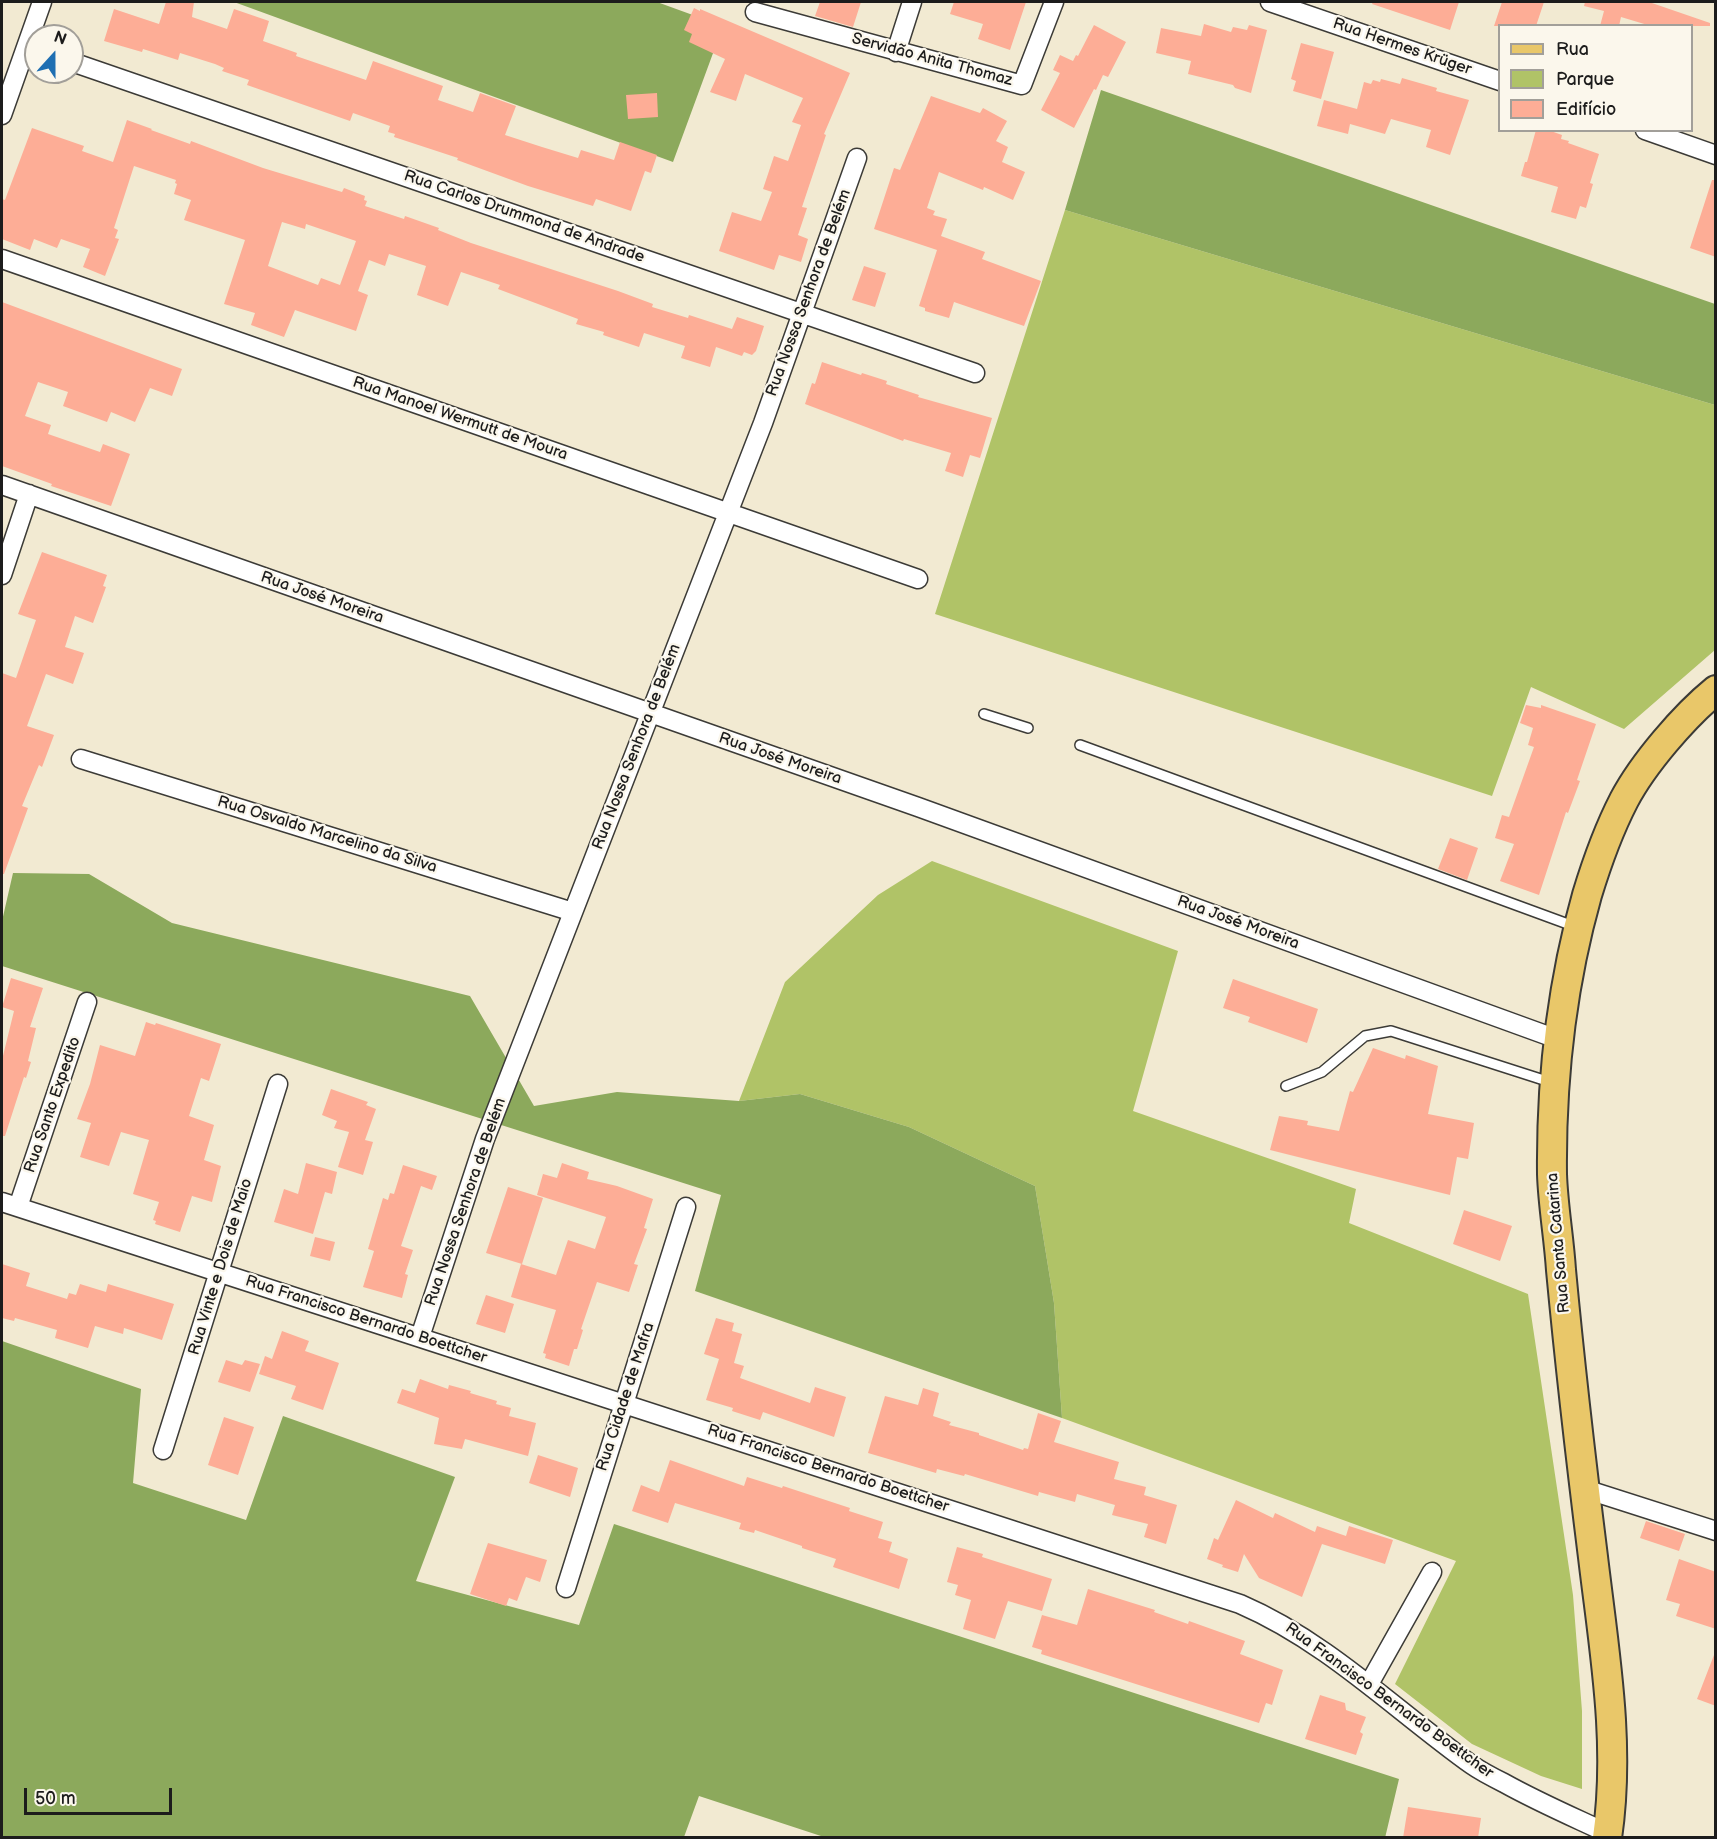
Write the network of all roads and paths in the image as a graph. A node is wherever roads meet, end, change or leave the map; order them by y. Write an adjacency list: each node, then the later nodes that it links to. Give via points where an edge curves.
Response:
1 (42, 2): 6 (street)
2 (912, 2): 7 (street)
3 (1054, 2): 7 (street, Servidão Anita Thomaz, via 1022,85)
4 (1270, 2): 10 (street, Rua Hermes Krüger)
5 (755, 12): 7 (street, Servidão Anita Thomaz)
6 (37, 24)
7 (896, 51)
8 (24, 63): 11 (street)
9 (84, 66): 16 (street, Rua Carlos Drummond de Andrade)
10 (1498, 80)
11 (2, 114)
12 (1651, 132): 13 (street)
13 (1716, 155)
14 (858, 158): 16 (street, Rua Nossa Senhora de Belém)
15 (2, 259): 20 (street, Rua Manoel Wermutt de Moura)
16 (802, 314): 17 (street, Rua Carlos Drummond de Andrade); 20 (street, Rua Nossa Senhora de Belém)
17 (975, 373)
18 (2, 485): 19 (street, Rua José Moreira)
19 (29, 494): 21 (street); 24 (street, Rua José Moreira)
20 (728, 513): 22 (street, Rua Manoel Wermutt de Moura); 24 (street, Rua Nossa Senhora de Belém)
21 (2, 575)
22 (918, 579)
23 (1716, 690): 30 (main road, Rua Santa Catarina, via 1670,735 1626,797 1598,858)
24 (650, 714): 29 (street, Rua Nossa Senhora de Belém); 32 (street, Rua José Moreira)
25 (984, 714): 26 (lane)
26 (1028, 728)
27 (1080, 745): 30 (lane)
28 (81, 759): 29 (street, Rua Osvaldo Marcelino da Silva)
29 (573, 912): 39 (street, Rua Nossa Senhora de Belém, via 485,1139)
30 (1578, 928): 32 (main road, Rua Santa Catarina)
31 (87, 1002): 36 (street, Rua Santo Expedito)
32 (1557, 1039): 33 (main road, Rua Santa Catarina)
33 (1554, 1083): 35 (lane, via 1391,1031 1365,1036 1322,1072); 42 (main road, Rua Santa Catarina, via 1552,1178)
34 (278, 1084): 38 (street, Rua Vinte e Dois de Maio)
35 (1286, 1086)
36 (10, 1205): 38 (street, Rua Francisco Bernardo Boettcher)
37 (686, 1207): 40 (street, Rua Cidade de Mafra)
38 (219, 1272): 39 (street, Rua Francisco Bernardo Boettcher); 41 (street, Rua Vinte e Dois de Maio)
39 (420, 1337): 40 (street, Rua Francisco Bernardo Boettcher)
40 (624, 1403): 45 (street, Rua Cidade de Mafra); 46 (street, Rua Francisco Bernardo Boettcher, via 1240,1604 1298,1633)
41 (163, 1450)
42 (1585, 1489): 43 (street); 47 (main road, Rua Santa Catarina, via 1611,1718)
43 (1716, 1531)
44 (1432, 1572): 46 (street)
45 (566, 1588)
46 (1369, 1684): 47 (street, Rua Francisco Bernardo Boettcher, via 1475,1767)
47 (1607, 1835)

